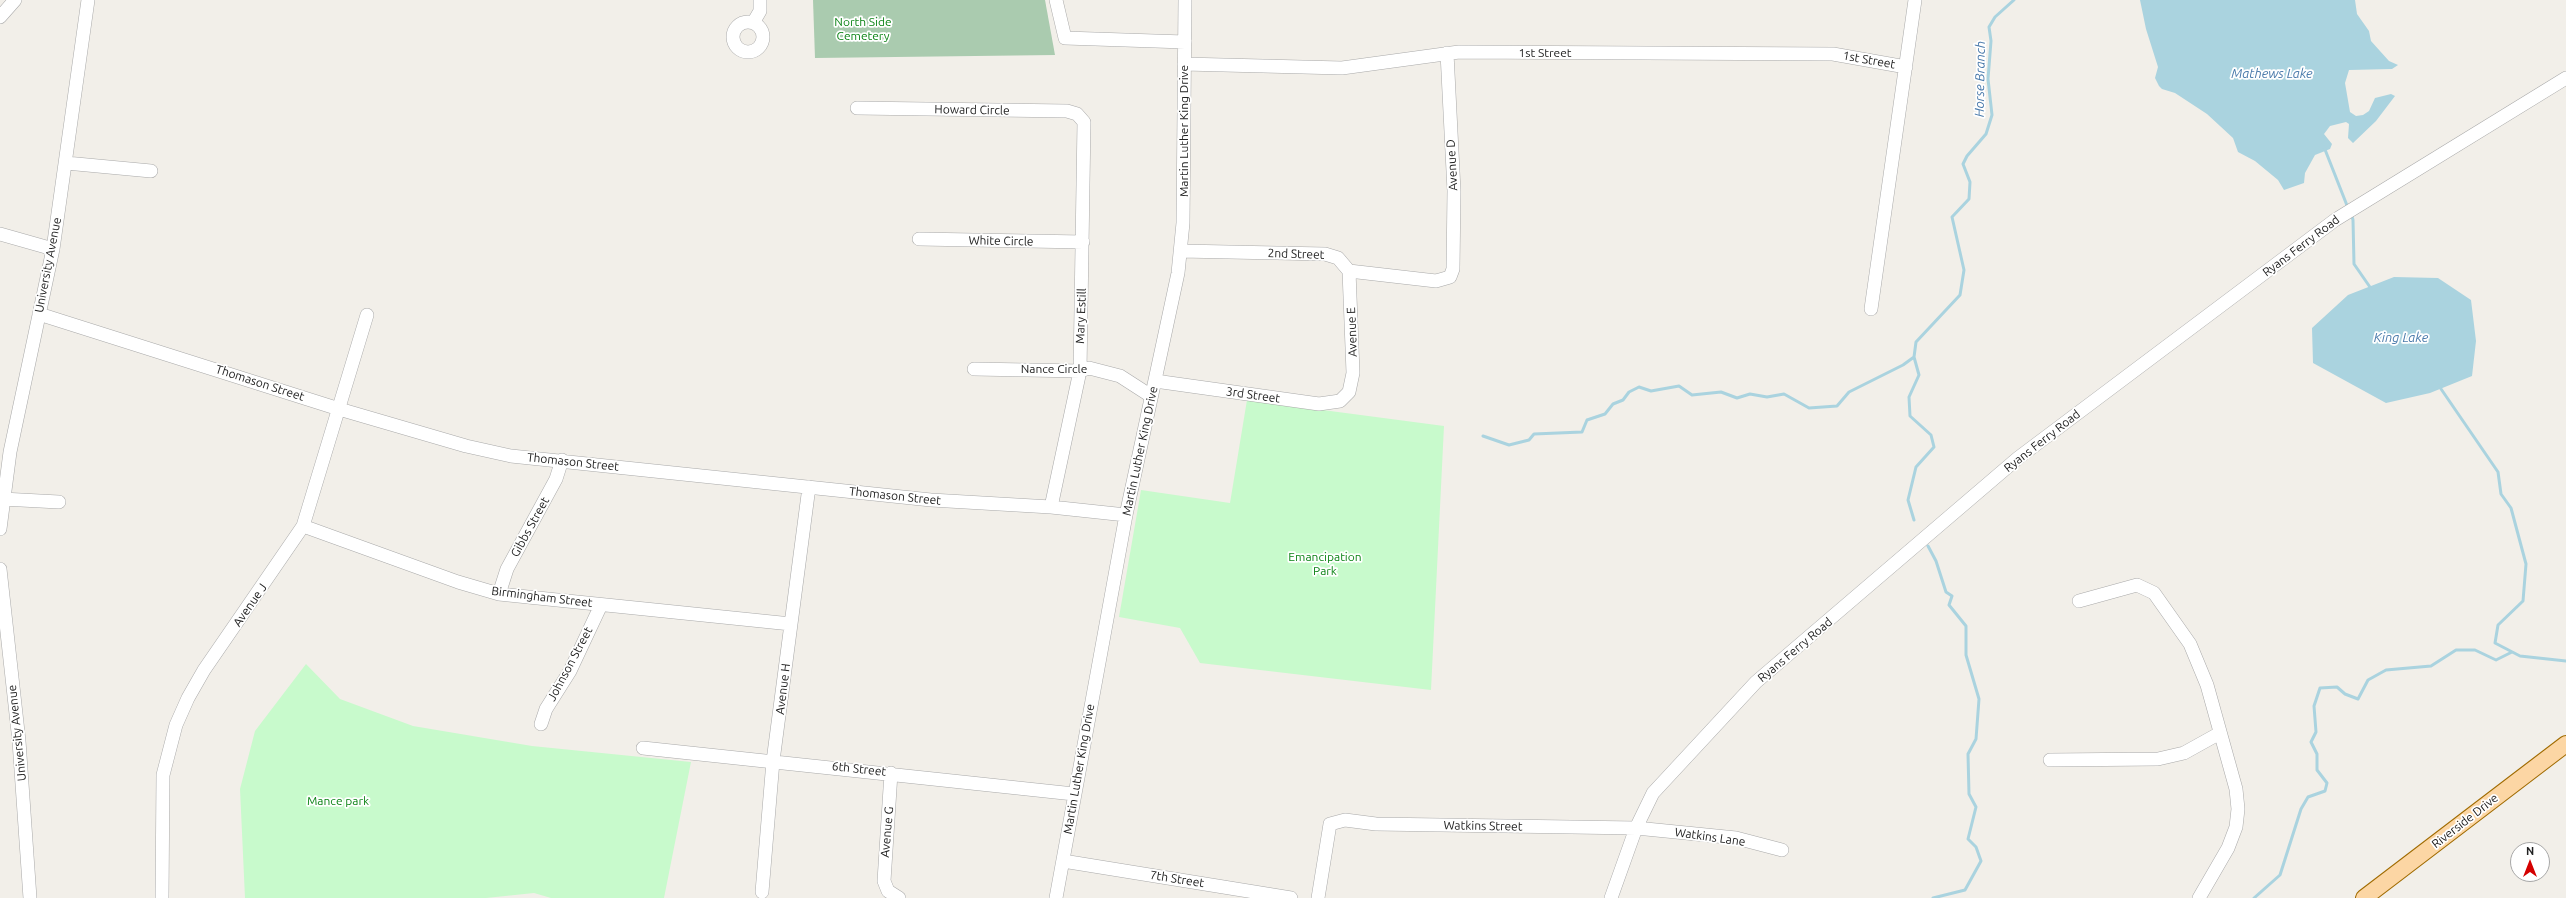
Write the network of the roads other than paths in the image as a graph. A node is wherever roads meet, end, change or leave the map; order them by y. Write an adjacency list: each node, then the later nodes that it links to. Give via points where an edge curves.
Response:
1 (16, 0): 7 (street)
2 (88, 0): 16 (street, University Avenue)
3 (760, 0): 8 (street, via 760,11)
4 (1056, 0): 9 (street, via 1065,38)
5 (1185, 0): 9 (street, Martin Luther King Drive)
6 (1915, 0): 12 (street)
7 (0, 17)
8 (754, 22)
9 (1184, 42): 11 (street, Martin Luther King Drive)
10 (1447, 53): 11 (street, 1st Street, via 1342,68); 12 (street, 1st Street, via 1833,54); 23 (street, Avenue D, via 1454,191 1453,269 1450,277 1436,281)
11 (1184, 64): 22 (street, Martin Luther King Drive)
12 (1906, 67): 24 (street)
13 (2566, 78): 54 (street, Ryans Ferry Road, via 2335,220 2018,458 1756,682 1653,793)
14 (857, 108): 15 (street, Howard Circle, via 1067,112 1077,114)
15 (1084, 122): 20 (street, Mary Estill)
16 (66, 163): 17 (street); 21 (street, University Avenue)
17 (151, 171)
18 (0, 234): 21 (street)
19 (918, 239): 20 (street, White Circle)
20 (1084, 242): 28 (street, Mary Estill)
21 (53, 249): 25 (street, University Avenue)
22 (1181, 252): 23 (street, 2nd Street, via 1325,254 1338,258); 29 (street, Martin Luther King Drive)
23 (1349, 271): 30 (street, Avenue E, via 1353,373)
24 (1871, 309)
25 (39, 314): 32 (street, Thomason Street); 35 (street, University Avenue, via 17,414)
26 (367, 315): 32 (street, Avenue J)
27 (974, 369): 28 (street, Nance Circle)
28 (1080, 371): 31 (street, Nance Circle, via 1089,368 1120,376); 37 (street, Mary Estill)
29 (1155, 381): 30 (street, 3rd Street, via 1318,404 1340,401); 31 (street, Martin Luther King Drive)
30 (1348, 392)
31 (1151, 396): 38 (street, Martin Luther King Drive)
32 (339, 409): 33 (street, Thomason Street, via 466,446 511,456); 39 (street, Avenue J)
33 (562, 460): 34 (street, Thomason Street); 42 (street, Gibbs Street, via 556,479 507,569)
34 (809, 486): 37 (street, Thomason Street, via 932,500); 45 (street, Avenue H)
35 (2, 500): 36 (street); 40 (street, University Avenue)
36 (59, 502)
37 (1050, 507): 38 (street, Thomason Street)
38 (1126, 515): 53 (street, Martin Luther King Drive)
39 (303, 526): 42 (street, Birmingham Street, via 458,582); 59 (street, Avenue J, via 204,670 176,725 163,775)
40 (0, 529)
41 (0, 569): 58 (street, University Avenue, via 19,740)
42 (499, 594): 44 (street, Birmingham Street)
43 (2079, 601): 47 (street, via 2137,585 2154,593 2190,644 2208,685)
44 (601, 605): 45 (street, Birmingham Street); 46 (street, Johnson Street, via 570,671 546,709)
45 (791, 624): 51 (street, Avenue H)
46 (541, 724)
47 (2220, 733): 50 (street, via 2184,753 2158,759); 65 (street, via 2236,789 2236,827 2228,848)
48 (643, 748): 51 (street, 6th Street)
49 (2564, 750): 66 (main road, Riverside Drive)
50 (2050, 760)
51 (774, 761): 52 (street, 6th Street); 57 (street, Avenue H)
52 (891, 772): 53 (street, 6th Street); 60 (street, Avenue G, via 884,872 888,891)
53 (1074, 794): 56 (street, Martin Luther King Drive)
54 (1636, 828): 55 (street, Watkins Lane, via 1736,838); 63 (street, Watkins Street, via 1376,824 1345,820 1330,824); 64 (street, Ryans Ferry Road)
55 (1782, 850)
56 (1062, 861): 61 (street, Martin Luther King Drive); 62 (street, 7th Street)
57 (762, 892)
58 (30, 898)
59 (162, 898)
60 (899, 898)
61 (1056, 898)
62 (1291, 898)
63 (1318, 898)
64 (1611, 898)
65 (2199, 898)
66 (2364, 898)

